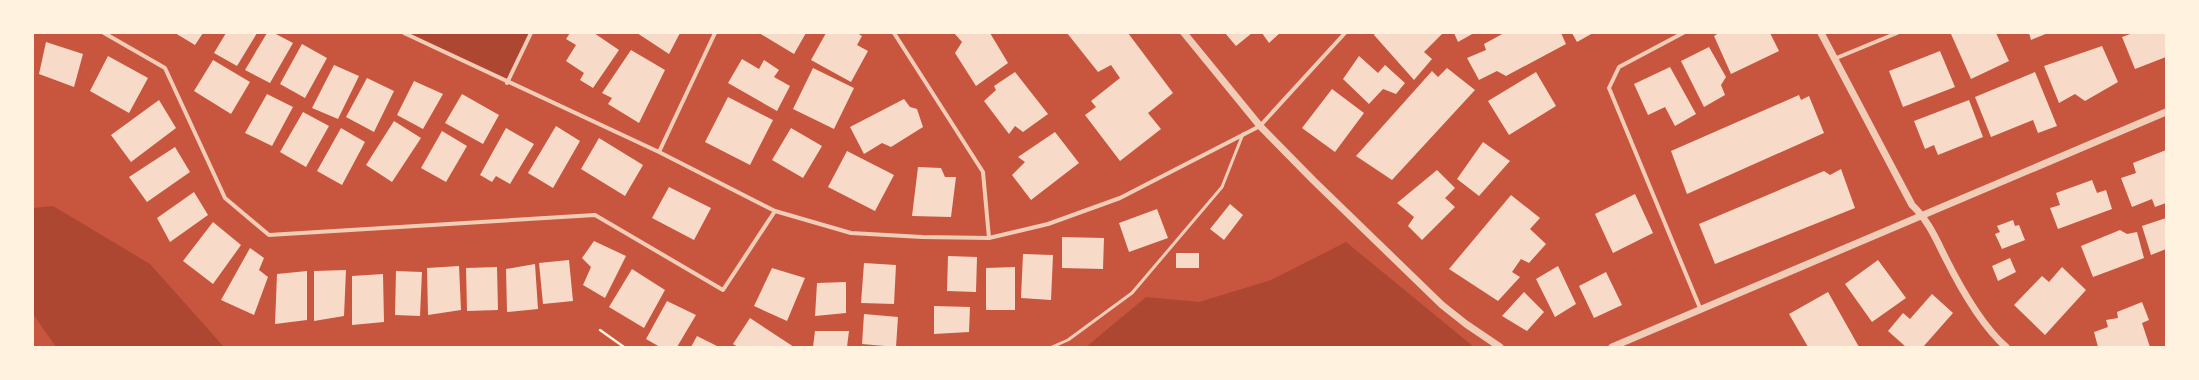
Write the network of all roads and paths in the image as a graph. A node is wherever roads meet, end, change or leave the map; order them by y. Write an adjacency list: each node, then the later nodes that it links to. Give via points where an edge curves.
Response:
1 (104, 33): 17 (street, via 165,68 225,198 269,236 595,215 723,290)
2 (404, 33): 12 (street)
3 (531, 33): 12 (street)
4 (715, 33): 16 (street)
5 (894, 33): 19 (street, via 982,172)
6 (1184, 33): 14 (street)
7 (1345, 33): 14 (street)
8 (1683, 33): 20 (street, via 1619,67 1609,88)
9 (1821, 33): 11 (street)
10 (1897, 33): 11 (street)
11 (1834, 59): 18 (street, via 1912,205)
12 (507, 83): 16 (street)
13 (2166, 112): 18 (street)
14 (1260, 126): 15 (street); 24 (street, via 1442,305)
15 (1244, 133): 19 (street, via 1120,198 1048,224); 23 (lane, via 1222,187 1132,293 1068,340)
16 (659, 152): 17 (street)
17 (775, 211): 19 (street, via 851,233)
18 (1924, 216): 20 (street); 26 (street, via 1956,279 1995,337)
19 (989, 238)
20 (1700, 308): 25 (street)
21 (600, 330): 22 (path)
22 (624, 347)
23 (1052, 347)
24 (1500, 347)
25 (1612, 347)
26 (2006, 347)

